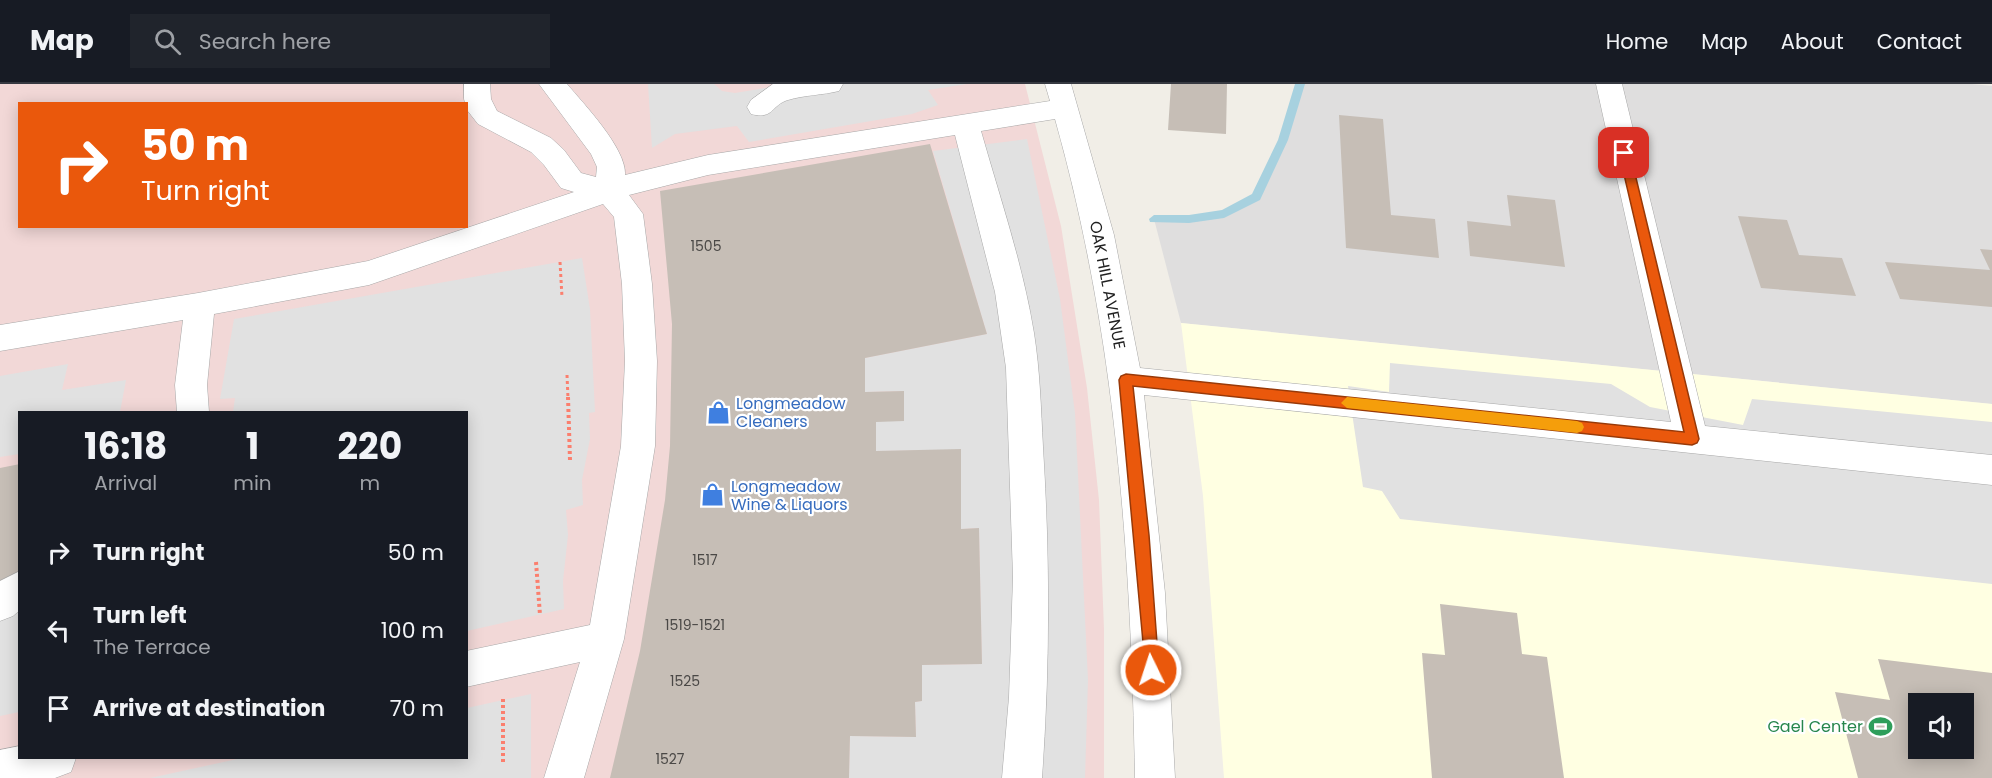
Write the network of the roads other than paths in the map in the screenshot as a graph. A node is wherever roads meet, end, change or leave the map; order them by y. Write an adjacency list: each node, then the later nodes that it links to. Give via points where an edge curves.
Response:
1 (477, 84): 8 (street, via 481,112 541,146 571,181)
2 (552, 84): 8 (street, via 584,123 612,168)
3 (830, 84): 6 (street, via 778,92)
4 (1609, 84): 13 (street)
5 (1062, 96): 7 (street); 11 (street, OAK HILL AVENUE, via 1110,285)
6 (760, 107)
7 (965, 123): 8 (street, via 708,165); 22 (street, via 1015,315 1022,361 1033,601)
8 (607, 190): 9 (street, via 382,270); 17 (street, via 625,208 629,219 642,362 638,446)
9 (198, 305): 10 (street); 12 (street, via 200,322 189,395)
10 (0, 338)
11 (1126, 380): 13 (street); 23 (street, OAK HILL AVENUE, via 1142,535)
12 (193, 411)
13 (1692, 439): 14 (street)
14 (1992, 470)
15 (18, 588): 16 (street)
16 (0, 604)
17 (606, 639): 18 (street); 21 (street)
18 (468, 669)
19 (52, 759): 20 (street)
20 (0, 770)
21 (564, 778)
22 (1022, 778)
23 (1155, 778)

